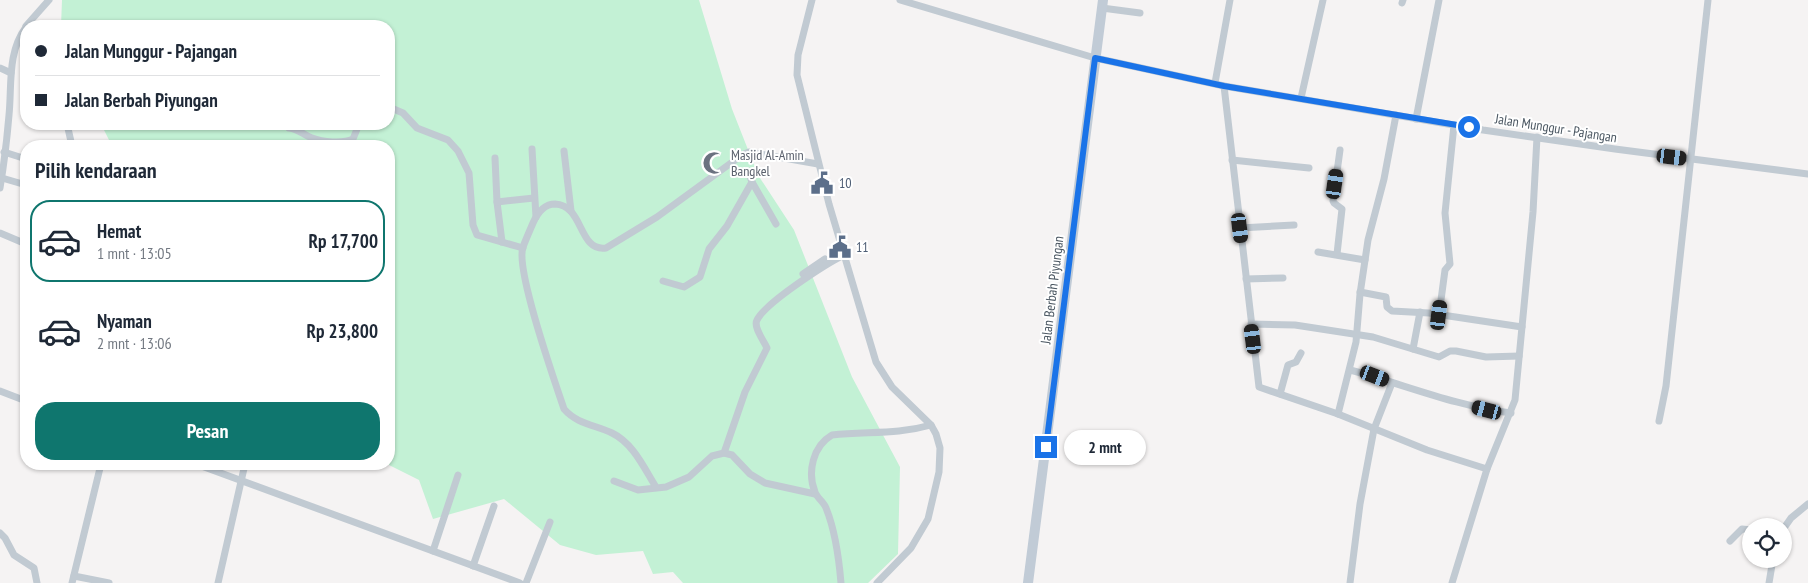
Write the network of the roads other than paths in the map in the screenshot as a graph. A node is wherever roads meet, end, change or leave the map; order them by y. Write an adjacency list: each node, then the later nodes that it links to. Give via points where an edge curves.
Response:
1 (49, 0): 10 (street)
2 (812, 0): 35 (street, via 797,66)
3 (900, 0): 12 (street, Jalan Munggur - Pajangan)
4 (1230, 0): 15 (street)
5 (1323, 0): 17 (street)
6 (1439, 0): 20 (street)
7 (1708, 0): 33 (street)
8 (1102, 4): 9 (street); 12 (street, Jalan Berbah Piyungan)
9 (1140, 13)
10 (31, 20)
11 (20, 37): 14 (street, via 12,56)
12 (1095, 58): 15 (street, Jalan Munggur - Pajangan); 109 (street, Jalan Berbah Piyungan)
13 (0, 68): 14 (street)
14 (11, 73): 30 (street)
15 (1215, 83): 16 (street, Jalan Munggur - Pajangan)
16 (1224, 86): 17 (street, Jalan Munggur - Pajangan); 34 (street)
17 (1301, 98): 19 (street, Jalan Munggur - Pajangan)
18 (395, 110): 52 (street, via 403,113 417,128 442,136 453,146 468,167 475,232 480,238)
19 (1396, 115): 20 (street, Jalan Munggur - Pajangan); 57 (street)
20 (1416, 119): 21 (street, Jalan Munggur - Pajangan)
21 (1454, 125): 24 (street, Jalan Munggur - Pajangan); 64 (street, via 1445,213 1450,264 1445,270)
22 (298, 130): 25 (street, via 311,138)
23 (357, 130): 26 (street)
24 (1537, 137): 33 (street, Jalan Munggur - Pajangan); 66 (street)
25 (334, 140)
26 (350, 140)
27 (532, 149): 43 (street)
28 (1340, 150): 56 (street, via 1333,201 1342,209)
29 (564, 151): 45 (street)
30 (4, 152): 31 (street); 39 (street)
31 (20, 158)
32 (496, 158): 44 (street)
33 (1691, 159): 38 (street, Jalan Munggur - Pajangan); 78 (street, via 1666,386)
34 (1232, 160): 36 (street); 49 (street)
35 (818, 164): 45 (street, via 749,152 742,154 657,217 606,248 591,244); 54 (street)
36 (1309, 168)
37 (748, 171): 40 (street)
38 (1808, 174)
39 (2, 178): 41 (street); 42 (street)
40 (752, 182): 47 (street); 61 (street, via 727,226 709,249 700,276 684,287)
41 (20, 183)
42 (0, 188)
43 (534, 198): 44 (street); 46 (street)
44 (497, 202): 52 (street)
45 (571, 211): 46 (street, via 556,204 542,209)
46 (536, 217): 53 (street)
47 (776, 224)
48 (1294, 226): 49 (street)
49 (1240, 228): 60 (street)
50 (0, 233): 51 (street)
51 (20, 241)
52 (502, 242): 53 (street)
53 (523, 248): 89 (street, via 528,294 564,409 578,420 620,438 634,451)
54 (844, 252): 58 (street, via 814,265); 79 (street, via 876,362 892,387); 81 (street, via 770,306 757,320 756,325 767,348 745,392)
55 (1318, 252): 56 (street)
56 (1337, 254): 57 (street)
57 (1365, 260): 62 (street)
58 (803, 274)
59 (1283, 278): 60 (street)
60 (1246, 279): 65 (street)
61 (663, 281)
62 (1360, 292): 63 (street, via 1386,297 1387,307 1392,311); 67 (street)
63 (1420, 312): 64 (street); 68 (street)
64 (1439, 315): 66 (street)
65 (1251, 324): 67 (street, via 1295,325); 74 (street, via 1259,387)
66 (1522, 327): 70 (street)
67 (1357, 335): 68 (street); 71 (street)
68 (1413, 349): 70 (street, via 1439,357 1456,351 1486,357)
69 (1301, 353): 74 (street, via 1296,362 1288,365)
70 (1519, 356): 76 (street, via 1515,400)
71 (1350, 370): 72 (street); 77 (street)
72 (1392, 383): 76 (street, via 1487,410); 80 (street)
73 (0, 391): 75 (street)
74 (1280, 394): 77 (street)
75 (20, 399)
76 (1510, 413): 82 (street)
77 (1338, 414): 80 (street)
78 (1659, 420)
79 (931, 425): 90 (street, via 912,431 841,434 825,439 812,468); 108 (street, via 940,448 939,472 928,518 911,548)
80 (1374, 429): 82 (street); 110 (street)
81 (724, 453): 89 (street, via 712,456 689,477); 90 (street, via 732,455 765,484)
82 (1487, 469): 111 (street)
83 (100, 470): 101 (street)
84 (212, 470): 87 (street)
85 (243, 470): 87 (street)
86 (458, 475): 98 (street)
87 (240, 480): 98 (street); 104 (street)
88 (614, 480): 89 (street, via 638,490)
89 (656, 487)
90 (815, 494): 107 (street, via 826,506)
91 (1808, 504): 93 (street)
92 (494, 506): 99 (street)
93 (1791, 518)
94 (550, 522): 106 (street)
95 (1742, 529): 97 (street)
96 (0, 533): 102 (street, via 14,555 34,568)
97 (1730, 541)
98 (433, 551): 99 (street)
99 (473, 566): 105 (street)
100 (1772, 568): 112 (street)
101 (73, 579): 103 (street)
102 (37, 583)
103 (109, 583)
104 (218, 583)
105 (520, 583)
106 (526, 583)
107 (841, 583)
108 (877, 583)
109 (1028, 583)
110 (1350, 583)
111 (1452, 583)
112 (1769, 583)

